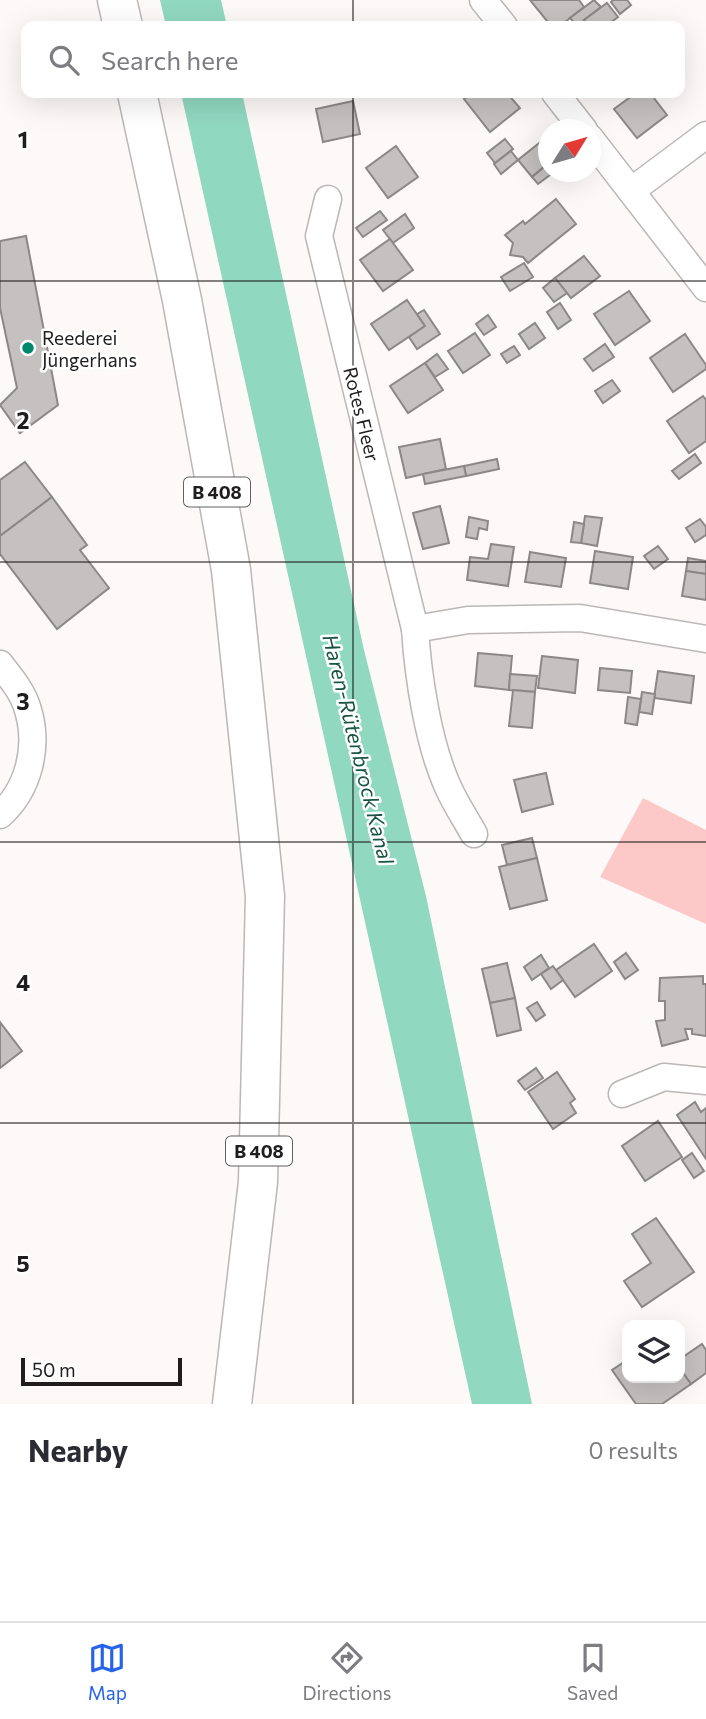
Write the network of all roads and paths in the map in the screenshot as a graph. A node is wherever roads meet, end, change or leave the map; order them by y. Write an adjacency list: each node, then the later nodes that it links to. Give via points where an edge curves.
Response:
1 (117, 0): 3 (main road)
2 (483, 0): 4 (street)
3 (122, 21)
4 (500, 21)
5 (138, 98): 20 (main road, B 408, via 182,300 231,570 265,896 258,1182)
6 (559, 98): 7 (street)
7 (575, 119)
8 (706, 135): 10 (street)
9 (601, 152): 10 (street)
10 (631, 191): 12 (street)
11 (328, 199): 13 (street, Rotes Fleer, via 318,236)
12 (706, 288)
13 (415, 629): 14 (street, via 468,620 580,618); 17 (street, Rotes Fleer, via 418,671 438,760)
14 (706, 639)
15 (0, 664): 16 (street, via 28,710 32,759 22,787)
16 (0, 815)
17 (474, 834)
18 (706, 1082): 19 (street, via 664,1077)
19 (622, 1094)
20 (232, 1404)

